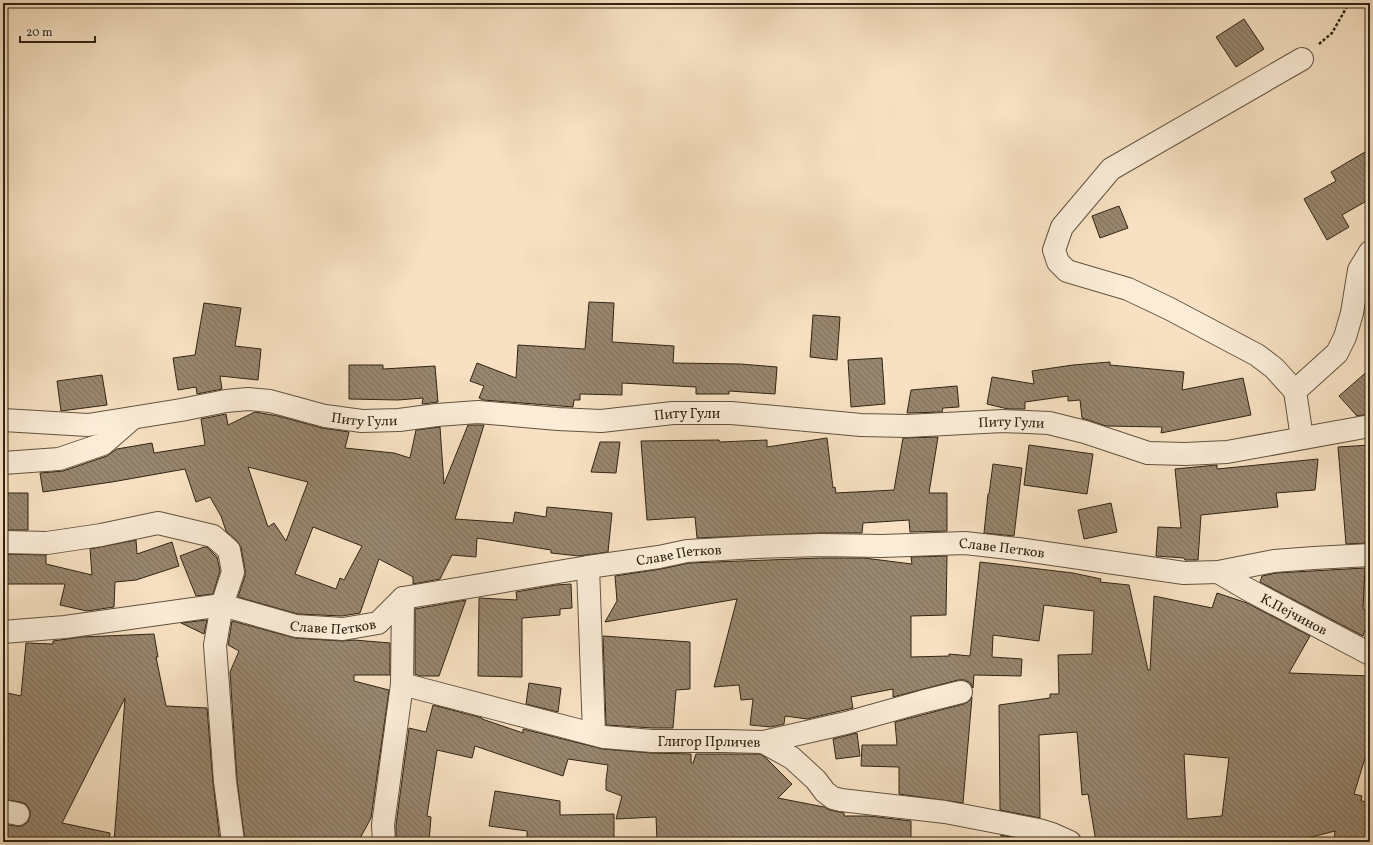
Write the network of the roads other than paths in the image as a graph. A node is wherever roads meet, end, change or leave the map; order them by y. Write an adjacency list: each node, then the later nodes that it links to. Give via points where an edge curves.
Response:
1 (1302, 59): 3 (street, via 1111,169 1062,226 1054,250 1058,262 1067,271 1128,289 1170,308 1256,355 1274,368)
2 (1370, 252): 3 (street, via 1359,270 1352,312 1345,337 1337,353)
3 (1295, 391): 7 (street)
4 (133, 418): 5 (street, Питу Гули, via 88,425); 7 (street, Питу Гули, via 226,401 248,400 270,401 325,416 362,421 478,412 601,420 673,413 731,413 861,425 907,426 1049,423 1148,453 1227,452); 8 (street, via 103,444 66,457)
5 (3, 420)
6 (1370, 426): 7 (street, Питу Гули)
7 (1302, 438)
8 (3, 463)
9 (3, 542): 14 (street, via 47,542 101,535 158,523 213,536 229,550 233,572)
10 (1370, 555): 12 (street, Славе Петков, via 1274,561)
11 (588, 567): 12 (street, Славе Петков, via 687,551 821,545 965,543 1184,573); 13 (street, Славе Петков); 19 (street)
12 (1218, 572): 16 (street, К.Пејчинов)
13 (403, 598): 14 (street, Славе Петков, via 378,623 343,629 296,626); 17 (street)
14 (222, 605): 15 (street, Славе Петков, via 65,627); 21 (street, via 216,645 225,781)
15 (3, 632)
16 (1370, 654)
17 (402, 684): 19 (street, Глигор Прличев); 22 (street, via 383,825)
18 (961, 692): 20 (street)
19 (594, 734): 20 (street, Глигор Прличев, via 652,741)
20 (763, 742): 23 (street, Глигор Прличев, via 792,758 833,798 945,812 1039,830)
21 (233, 842)
22 (384, 842)
23 (1070, 842)

